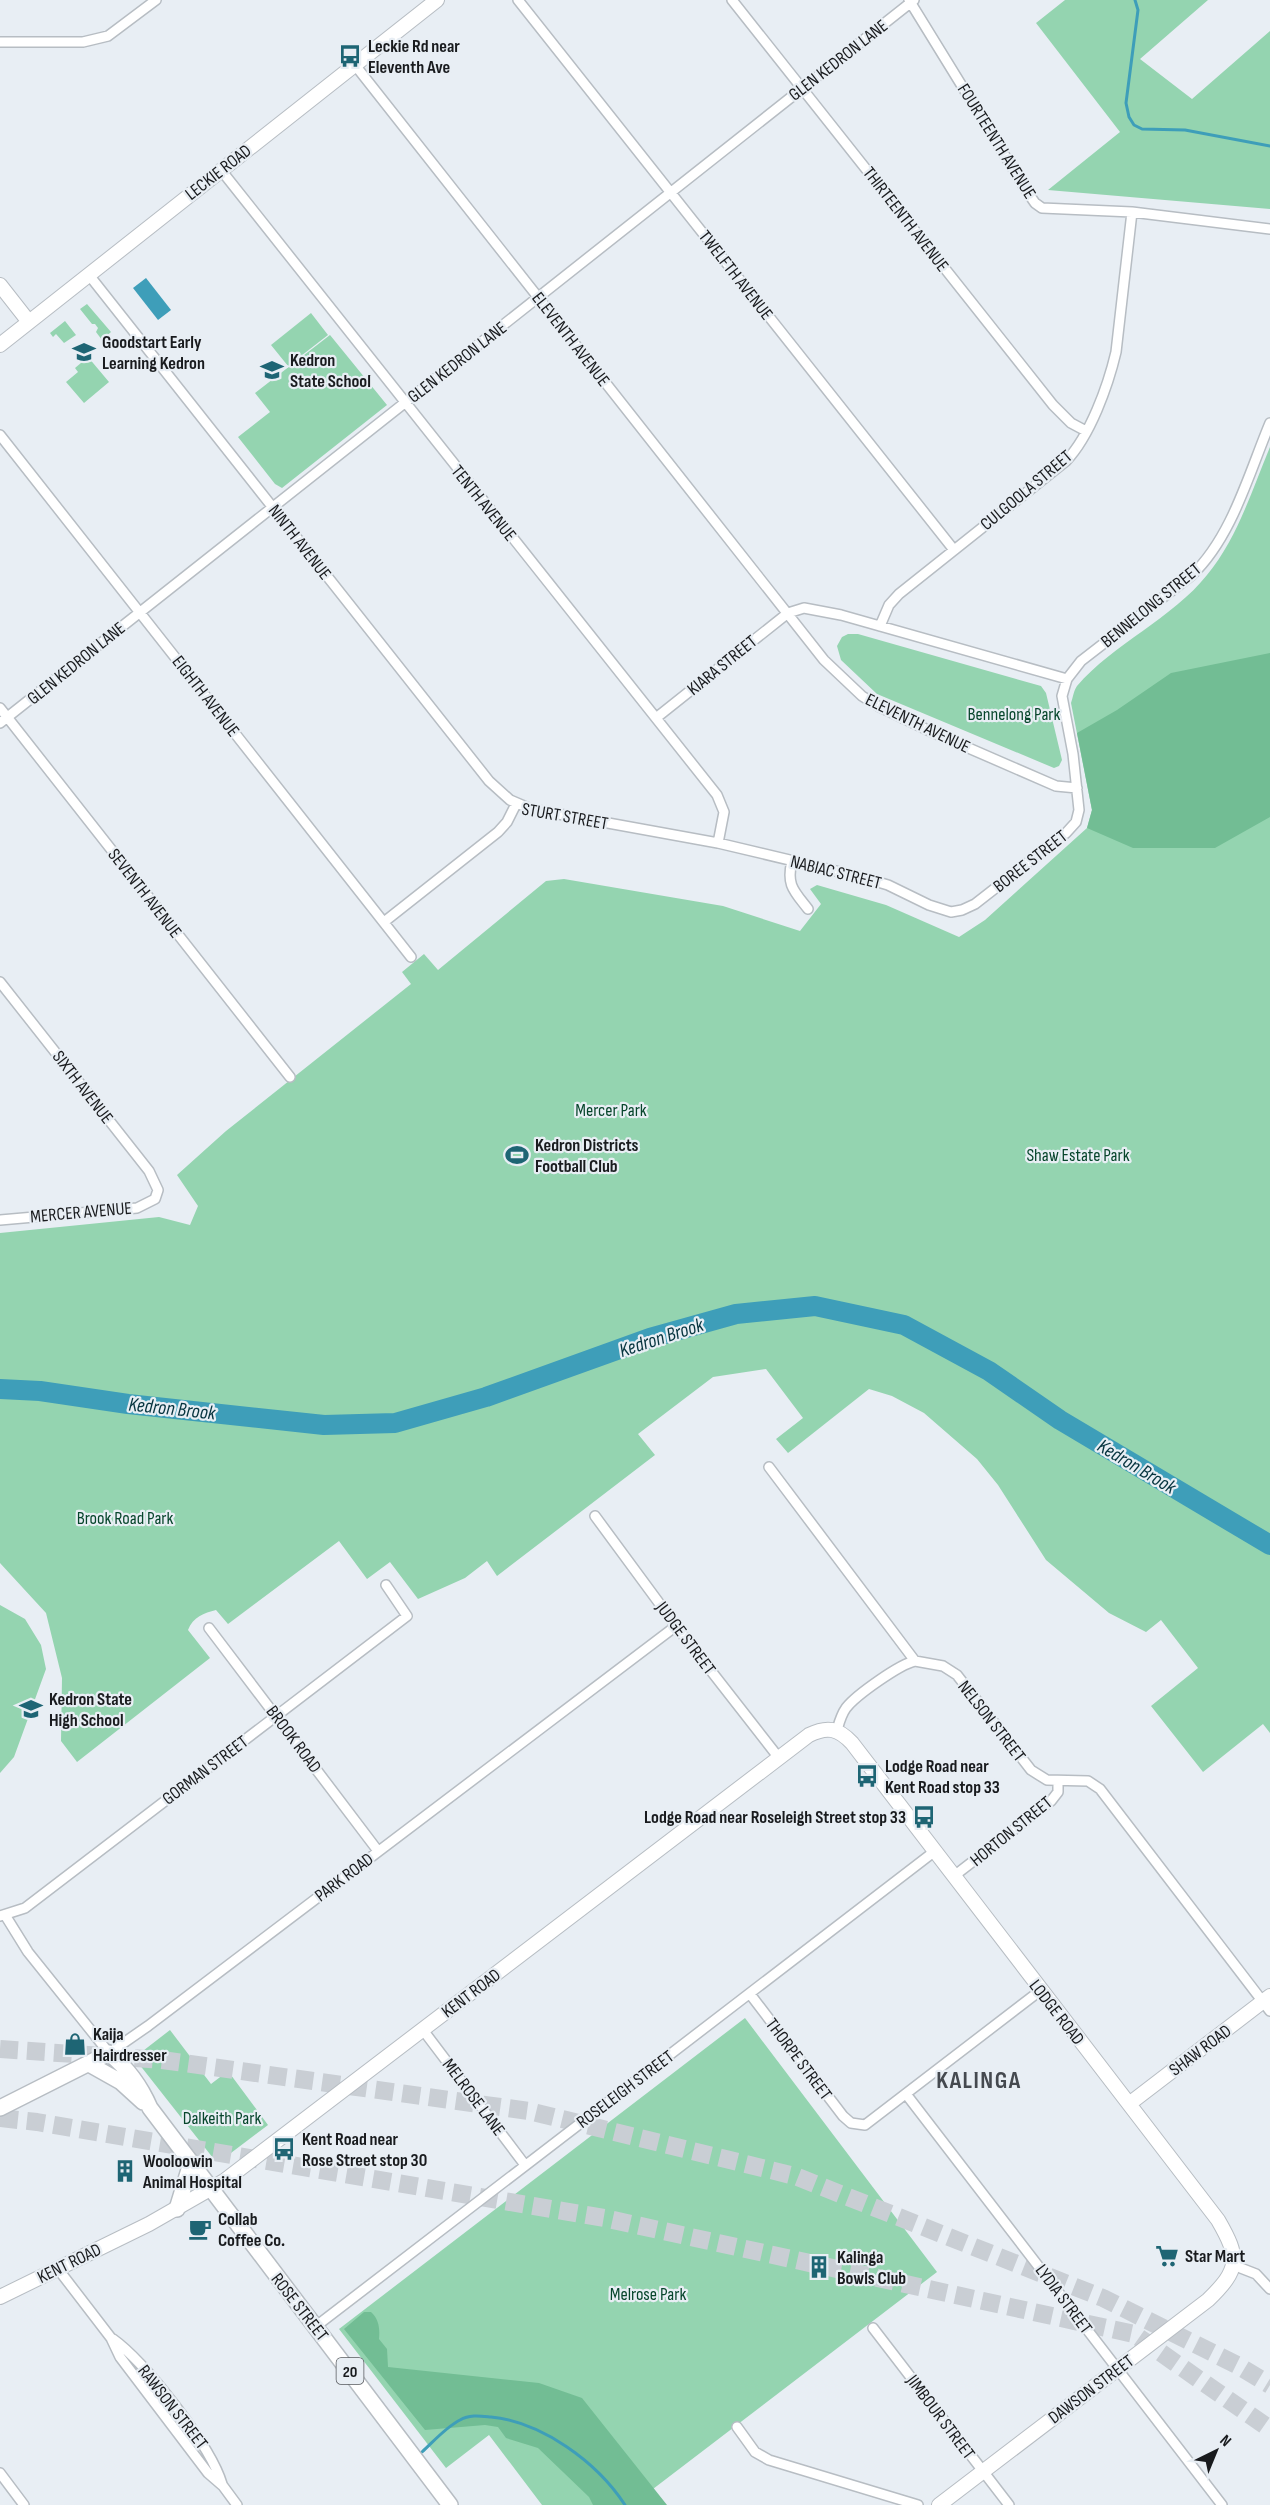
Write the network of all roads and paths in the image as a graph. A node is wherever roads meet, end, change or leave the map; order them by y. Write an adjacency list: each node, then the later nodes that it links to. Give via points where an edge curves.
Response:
1 (156, 0): 6 (street, via 108,36 83,42)
2 (437, 0): 7 (street, LECKIE ROAD)
3 (518, 0): 10 (street, TWELFTH AVENUE)
4 (732, 0): 8 (street, THIRTEENTH AVENUE)
5 (911, 1): 8 (street, GLEN KEDRON LANE); 11 (street, FOURTEENTH AVENUE, via 1035,203 1045,208)
6 (0, 42)
7 (355, 65): 9 (street, LECKIE ROAD); 15 (street, ELEVENTH AVENUE)
8 (802, 88): 10 (street, GLEN KEDRON LANE); 20 (street, THIRTEENTH AVENUE, via 1053,405 1071,423)
9 (221, 170): 13 (street, LECKIE ROAD); 18 (street, TENTH AVENUE)
10 (670, 192): 15 (street, GLEN KEDRON LANE); 23 (street, TWELFTH AVENUE)
11 (1132, 212): 12 (street, FOURTEENTH AVENUE); 20 (street, CULGOOLA STREET, via 1116,352)
12 (1270, 229)
13 (89, 275): 16 (street, LECKIE ROAD); 22 (street, NINTH AVENUE)
14 (0, 285): 16 (street)
15 (538, 297): 18 (street, GLEN KEDRON LANE); 25 (street, ELEVENTH AVENUE)
16 (29, 322): 17 (street, LECKIE ROAD)
17 (0, 345)
18 (405, 403): 22 (street, GLEN KEDRON LANE); 29 (street, TENTH AVENUE)
19 (1270, 423): 27 (street, BENNELONG STREET, via 1223,535 1209,557 1192,575 1081,661)
20 (1086, 430): 23 (street, CULGOOLA STREET, via 1066,461)
21 (0, 435): 24 (street, EIGHTH AVENUE)
22 (272, 508): 24 (street, GLEN KEDRON LANE); 32 (street, NINTH AVENUE, via 489,781)
23 (954, 550): 26 (street, CULGOOLA STREET, via 893,600)
24 (140, 613): 30 (street, GLEN KEDRON LANE); 37 (street, EIGHTH AVENUE)
25 (788, 613): 26 (street, via 799,608 818,610); 29 (street, KIARA STREET); 31 (street, ELEVENTH AVENUE, via 824,660 870,701 1056,786)
26 (880, 626): 27 (street)
27 (1067, 679): 31 (street, via 1062,696)
28 (0, 708): 30 (street, SEVENTH AVENUE)
29 (656, 718): 33 (street, TENTH AVENUE, via 720,800 723,820)
30 (4, 720): 40 (street, SEVENTH AVENUE)
31 (1077, 788): 36 (street, BOREE STREET, via 1079,815 1074,825 975,904)
32 (516, 804): 33 (street, STURT STREET); 37 (street, STURT STREET, via 498,832)
33 (718, 843): 34 (street, NABIAC STREET)
34 (792, 861): 35 (street, via 790,886); 36 (street, NABIAC STREET, via 888,885)
35 (808, 909)
36 (951, 912)
37 (384, 922): 38 (street, EIGHTH AVENUE)
38 (411, 957)
39 (0, 982): 41 (street, SIXTH AVENUE, via 149,1171 157,1184)
40 (290, 1077)
41 (157, 1195): 42 (street, MERCER AVENUE, via 137,1208)
42 (0, 1220)
43 (769, 1467): 48 (street)
44 (595, 1516): 46 (street, JUDGE STREET)
45 (386, 1585): 49 (street, GORMAN STREET, via 407,1616)
46 (676, 1626): 51 (street, JUDGE STREET); 53 (street, PARK ROAD)
47 (209, 1628): 49 (street, BROOK ROAD)
48 (915, 1660): 50 (street, via 898,1667 854,1700); 52 (street, NELSON STREET, via 951,1670 1031,1770 1047,1780)
49 (276, 1716): 53 (street, BROOK ROAD); 56 (street, GORMAN STREET, via 25,1908)
50 (837, 1730): 51 (street, KENT ROAD, via 818,1731); 54 (street, LODGE ROAD, via 852,1743)
51 (779, 1758): 60 (street, KENT ROAD)
52 (1058, 1781): 55 (street, HORTON STREET, via 1058,1792 1051,1801); 59 (street, NELSON STREET, via 1088,1781 1100,1789)
53 (378, 1851): 61 (street, PARK ROAD)
54 (935, 1851): 55 (street, LODGE ROAD); 58 (street, ROSELEIGH STREET)
55 (954, 1876): 57 (street, LODGE ROAD)
56 (2, 1916): 61 (street, ROSE STREET)
57 (1041, 1990): 63 (street); 64 (street, LODGE ROAD)
58 (750, 1994): 63 (street, THORPE STREET, via 850,2123 865,2125); 68 (street, ROSELEIGH STREET)
59 (1268, 2003): 64 (street, SHAW ROAD)
60 (423, 2030): 68 (street, MELROSE LANE); 69 (street, KENT ROAD)
61 (109, 2053): 62 (main road, PARK ROAD); 66 (main road, ROSE STREET / 20, via 133,2076)
62 (89, 2064): 65 (main road, PARK ROAD); 66 (main road, ROSE STREET / 20, via 121,2082)
63 (906, 2094): 77 (street, LYDIA STREET)
64 (1129, 2104): 71 (street, LODGE ROAD, via 1218,2220 1232,2244)
65 (0, 2108)
66 (150, 2108): 67 (main road, ROSE STREET / 20)
67 (191, 2163): 69 (main road, ROSE STREET / 20); 70 (main road)
68 (525, 2165): 75 (street, ROSELEIGH STREET)
69 (210, 2189): 70 (street, KENT ROAD); 75 (main road, ROSE STREET / 20)
70 (177, 2209): 72 (street, KENT ROAD)
71 (1233, 2265): 73 (street, via 1256,2274); 77 (street, DAWSON STREET, via 1224,2285 1208,2300)
72 (58, 2269): 74 (street, KENT ROAD); 82 (street, RAWSON STREET, via 208,2473)
73 (1270, 2289)
74 (0, 2297)
75 (315, 2327): 83 (main road, ROSE STREET / 20)
76 (873, 2328): 79 (street, JIMBOUR STREET)
77 (1117, 2369): 79 (street, DAWSON STREET); 87 (street, LYDIA STREET)
78 (736, 2427): 84 (street, via 755,2452 769,2460)
79 (983, 2472): 85 (street, DAWSON STREET); 86 (street, JIMBOUR STREET)
80 (0, 2473): 81 (street)
81 (24, 2505)
82 (237, 2505)
83 (450, 2505)
84 (918, 2505)
85 (939, 2505)
86 (1009, 2505)
87 (1222, 2505)

